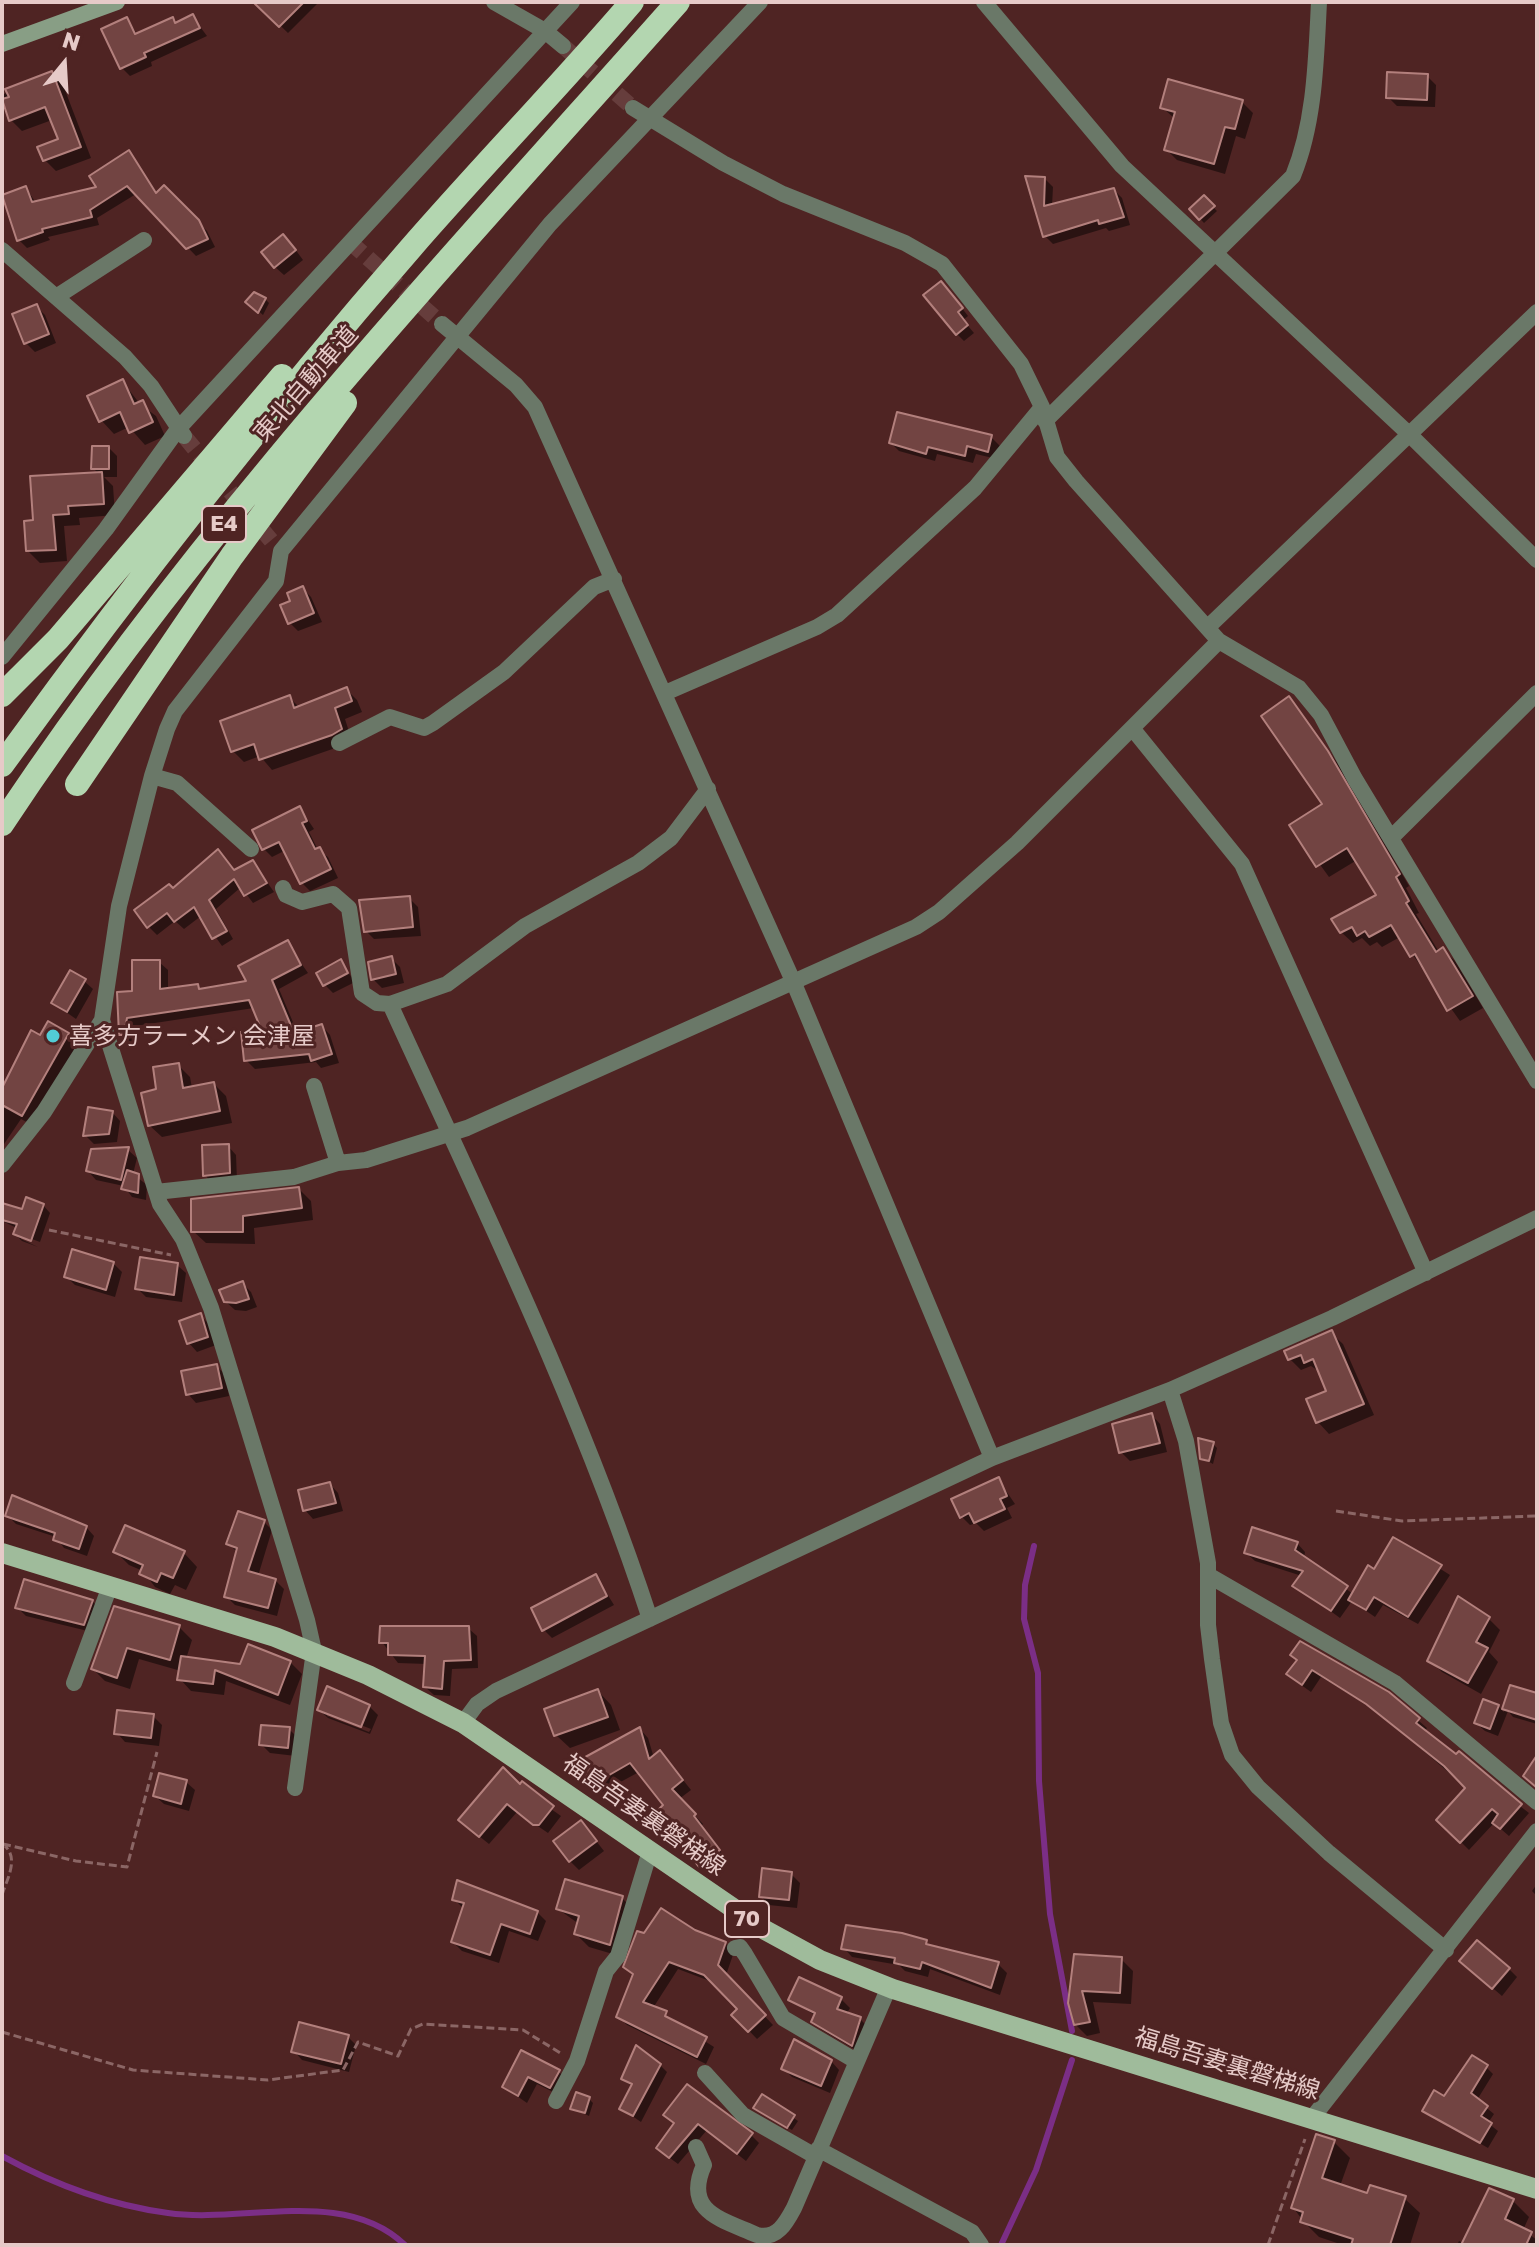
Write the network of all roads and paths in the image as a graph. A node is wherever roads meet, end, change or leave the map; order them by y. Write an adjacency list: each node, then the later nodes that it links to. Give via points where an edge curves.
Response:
1 (117, 2): 10 (street)
2 (494, 2): 9 (street)
3 (572, 2): 9 (street)
4 (632, 2): 16 (highway, 東北自動車道 / E4)
5 (678, 2): 15 (highway, 東北自動車道 / E4)
6 (760, 2): 13 (street)
7 (984, 2): 18 (street, via 1122,166)
8 (1319, 2): 18 (street, via 1302,156 1293,176)
9 (545, 31): 11 (street); 24 (street)
10 (2, 44)
11 (563, 46)
12 (633, 108): 13 (street)
13 (648, 118): 22 (street); 23 (street, via 783,194 942,264 1021,364)
14 (144, 240): 19 (street)
15 (467, 241): 38 (highway, via 232,556); 40 (highway, 東北自動車道 / E4, via 222,527)
16 (411, 247): 33 (highway, via 282,376 58,639); 36 (highway, 東北自動車道 / E4, via 112,616)
17 (2, 250): 19 (street)
18 (1216, 253): 23 (street); 25 (street)
19 (56, 297): 24 (street, via 125,357)
20 (1537, 312): 25 (street)
21 (442, 324): 22 (street)
22 (457, 336): 27 (street, via 535,407); 37 (street, via 278,547 276,581 175,711)
23 (1043, 414): 28 (street, via 1057,457); 31 (street, via 975,488 837,615)
24 (181, 432): 30 (street)
25 (1410, 435): 26 (street); 28 (street)
26 (1537, 560)
27 (614, 579): 31 (street); 35 (street, via 594,587 504,672 433,723 424,728 390,717)
28 (1208, 627): 29 (street)
29 (1219, 641): 34 (street); 41 (street, via 1299,688 1321,715)
30 (2, 657)
31 (665, 693): 39 (street)
32 (1537, 693): 41 (street)
33 (2, 695)
34 (1132, 728): 44 (street, via 939,912); 56 (street, via 1242,864)
35 (339, 743)
36 (2, 765)
37 (152, 776): 42 (street, via 177,783); 46 (street, via 119,906)
38 (77, 784)
39 (708, 789): 44 (street); 45 (street, via 671,838 638,863 525,926 447,984)
40 (2, 824)
41 (1391, 838): 47 (street)
42 (251, 849)
43 (283, 888): 45 (street, via 302,902 333,894 341,898 349,908 362,993)
44 (793, 981): 49 (street); 58 (street)
45 (390, 1004): 49 (street)
46 (102, 1020): 51 (street, via 44,1112); 52 (street)
47 (1537, 1081)
48 (314, 1086): 50 (street)
49 (449, 1133): 50 (street, via 366,1160); 64 (street, via 570,1409)
50 (338, 1163): 52 (street, via 294,1177)
51 (2, 1165)
52 (156, 1192): 55 (street)
53 (1537, 1218): 56 (street)
54 (49, 1230): 55 (path)
55 (191, 1258): 65 (street, via 211,1308)
56 (1426, 1273): 57 (street)
57 (1170, 1390): 58 (street); 62 (street, via 1186,1441)
58 (992, 1458): 64 (street)
59 (1336, 1511): 60 (path, via 1402,1521)
60 (1537, 1516)
61 (2, 1553): 63 (main road, 福島吾妻裏磐梯線 / 70)
62 (1208, 1575): 70 (street, via 1395,1683); 76 (street, via 1212,1659 1221,1723 1232,1755 1258,1787 1329,1853)
63 (110, 1586): 65 (main road, 福島吾妻裏磐梯線 / 70); 66 (street)
64 (650, 1619): 67 (street, via 496,1691)
65 (314, 1651): 67 (main road, 福島吾妻裏磐梯線 / 70); 69 (street)
66 (74, 1683)
67 (463, 1723): 73 (main road, 福島吾妻裏磐梯線 / 70)
68 (157, 1752): 72 (path, via 127,1867)
69 (295, 1788)
70 (1537, 1802)
71 (1537, 1831): 76 (street)
72 (3, 1844): 74 (path, via 13,1856)
73 (650, 1851): 77 (main road, 福島吾妻裏磐梯線 / 70, via 765,1930 820,1960); 79 (street, via 618,1956 606,1971)
74 (2, 1895)
75 (735, 1948): 80 (street, via 745,1954 783,2018)
76 (1446, 1950): 83 (street)
77 (889, 1987): 80 (street); 83 (main road, 福島吾妻裏磐梯線 / 70)
78 (2, 2032): 79 (path, via 133,2070 203,2077 268,2080 343,2070 358,2042 398,2056 411,2029 423,2024 523,2030)
79 (577, 2061): 82 (street)
80 (856, 2061): 85 (street)
81 (705, 2073): 85 (street, via 743,2115)
82 (556, 2101)
83 (1313, 2117): 86 (main road, 福島吾妻裏磐梯線 / 70); 89 (path)
84 (696, 2147): 87 (street, via 704,2165 697,2195 707,2210)
85 (816, 2152): 87 (street, via 794,2208); 88 (street, via 972,2232)
86 (1537, 2189)
87 (772, 2239)
88 (981, 2245)
89 (1268, 2245)

